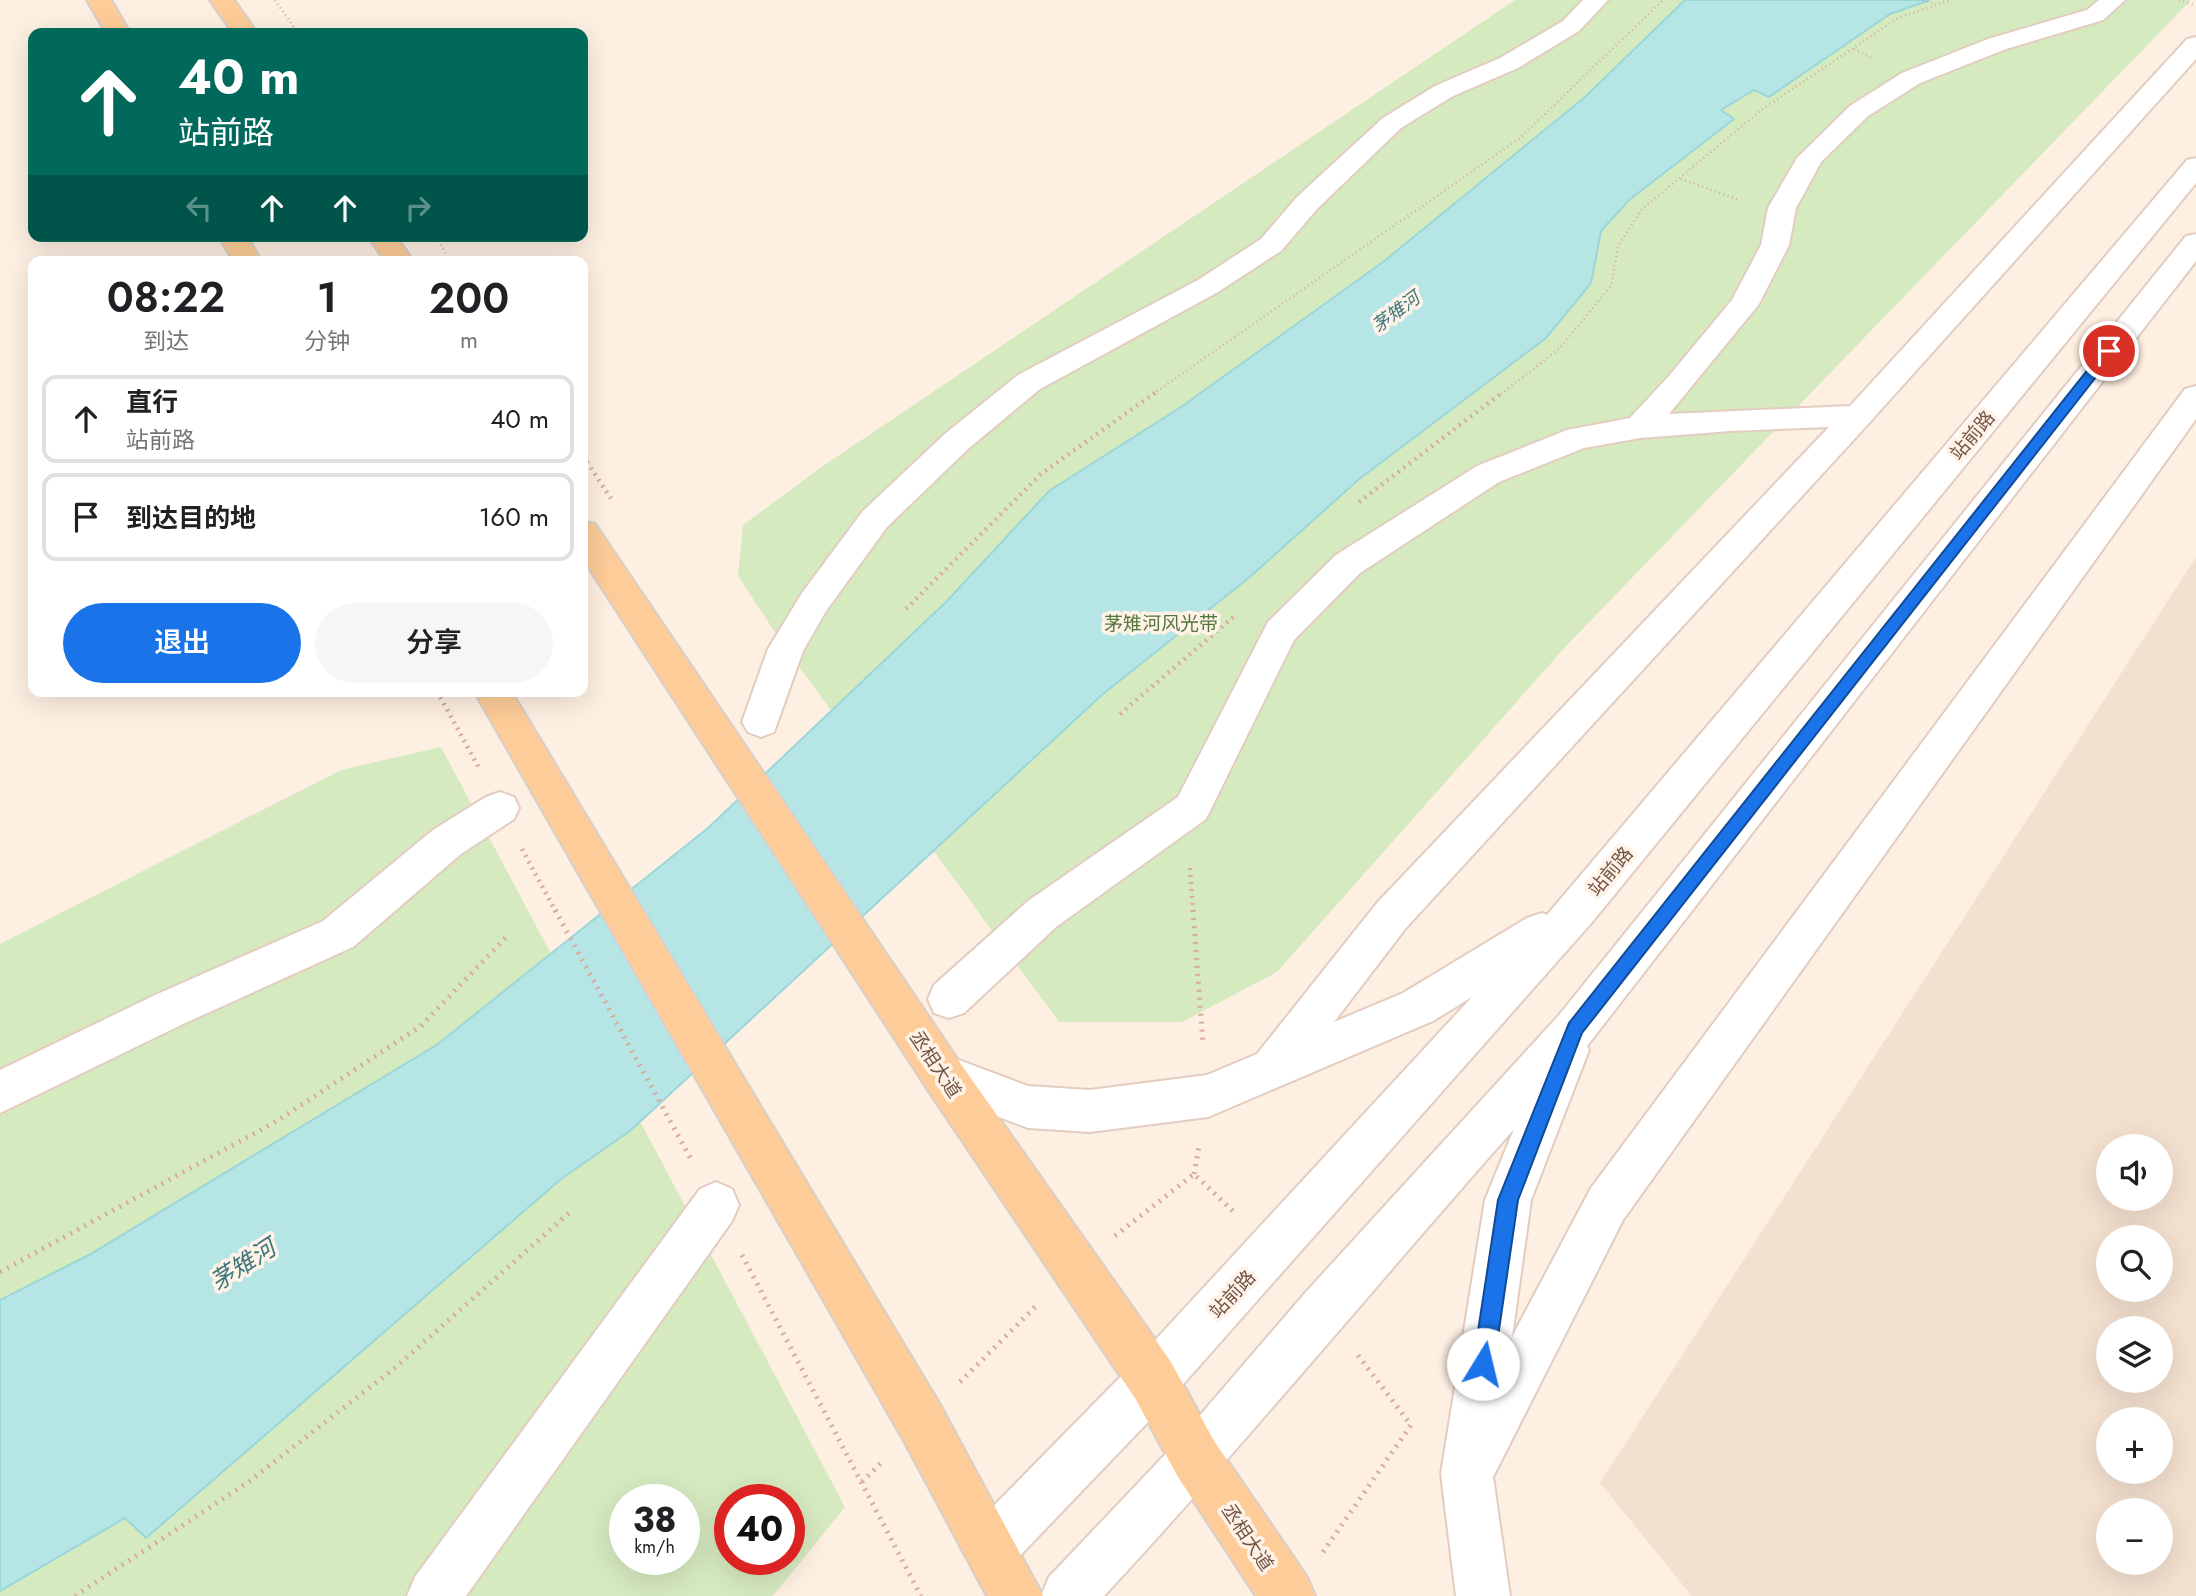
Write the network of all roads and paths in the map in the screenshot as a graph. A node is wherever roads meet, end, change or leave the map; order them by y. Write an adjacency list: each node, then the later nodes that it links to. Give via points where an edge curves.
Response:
1 (99, 0): 12 (main road)
2 (222, 0): 13 (main road)
3 (275, 0): 14 (path)
4 (1595, 0): 30 (street, via 1571,26 1392,123 1307,203 1271,245 1208,286 1028,382 957,441 875,519 814,602 786,649)
5 (1663, 0): 26 (path, via 1520,138 1041,474)
6 (1923, 0): 10 (path)
7 (1951, 0): 10 (path)
8 (2113, 0): 18 (street, via 2095,15 1997,44 1910,78 1859,111 1810,158)
9 (2179, 0): 11 (path)
10 (1937, 5): 17 (path, via 1898,18 1763,108)
11 (2196, 6)
12 (115, 28)
13 (242, 28)
14 (295, 28)
15 (2196, 44): 21 (street)
16 (2196, 166): 33 (street, 站前路)
17 (1681, 179): 18 (path, via 1732,199); 23 (path, via 1642,209 1618,246 1611,286 1559,349)
18 (1782, 208): 22 (street, via 1775,246 1744,304)
19 (2196, 242): 36 (street)
20 (2196, 396): 46 (street, via 1607,1204)
21 (1858, 416): 22 (street); 37 (street, via 1391,916)
22 (1640, 427): 32 (street, via 1578,439 1488,474 1348,564 1280,632)
23 (1358, 503)
24 (588, 540): 38 (main road, 丞相大道)
25 (1246, 607): 29 (path)
26 (906, 609)
27 (440, 697): 31 (path)
28 (496, 697): 47 (main road)
29 (1120, 714)
30 (761, 722)
31 (500, 808): 39 (street, via 447,842 338,934); 41 (path)
32 (1192, 808): 35 (street, via 1042,914); 40 (path, via 1190,873)
33 (1579, 908): 37 (street, via 1418,1007); 44 (street, 站前路)
34 (509, 934): 43 (path, via 421,1026 399,1041 276,1121)
35 (949, 999)
36 (1576, 1028): 45 (street, via 1323,1309); 46 (street, via 1508,1200)
37 (1273, 1067): 40 (street)
38 (943, 1075): 40 (street, via 1028,1107 1090,1111); 44 (main road, 丞相大道)
39 (0, 1092)
40 (1208, 1096)
41 (716, 1205): 49 (street); 50 (path)
42 (569, 1213): 48 (path, via 396,1367 247,1483)
43 (0, 1272)
44 (1153, 1381): 45 (main road, 丞相大道); 47 (street, 站前路)
45 (1196, 1459): 52 (street); 53 (main road, 丞相大道)
46 (1467, 1474): 54 (street)
47 (991, 1547): 51 (main road)
48 (75, 1596)
49 (434, 1596)
50 (921, 1596)
51 (1016, 1596)
52 (1068, 1596)
53 (1288, 1596)
54 (1483, 1596)

